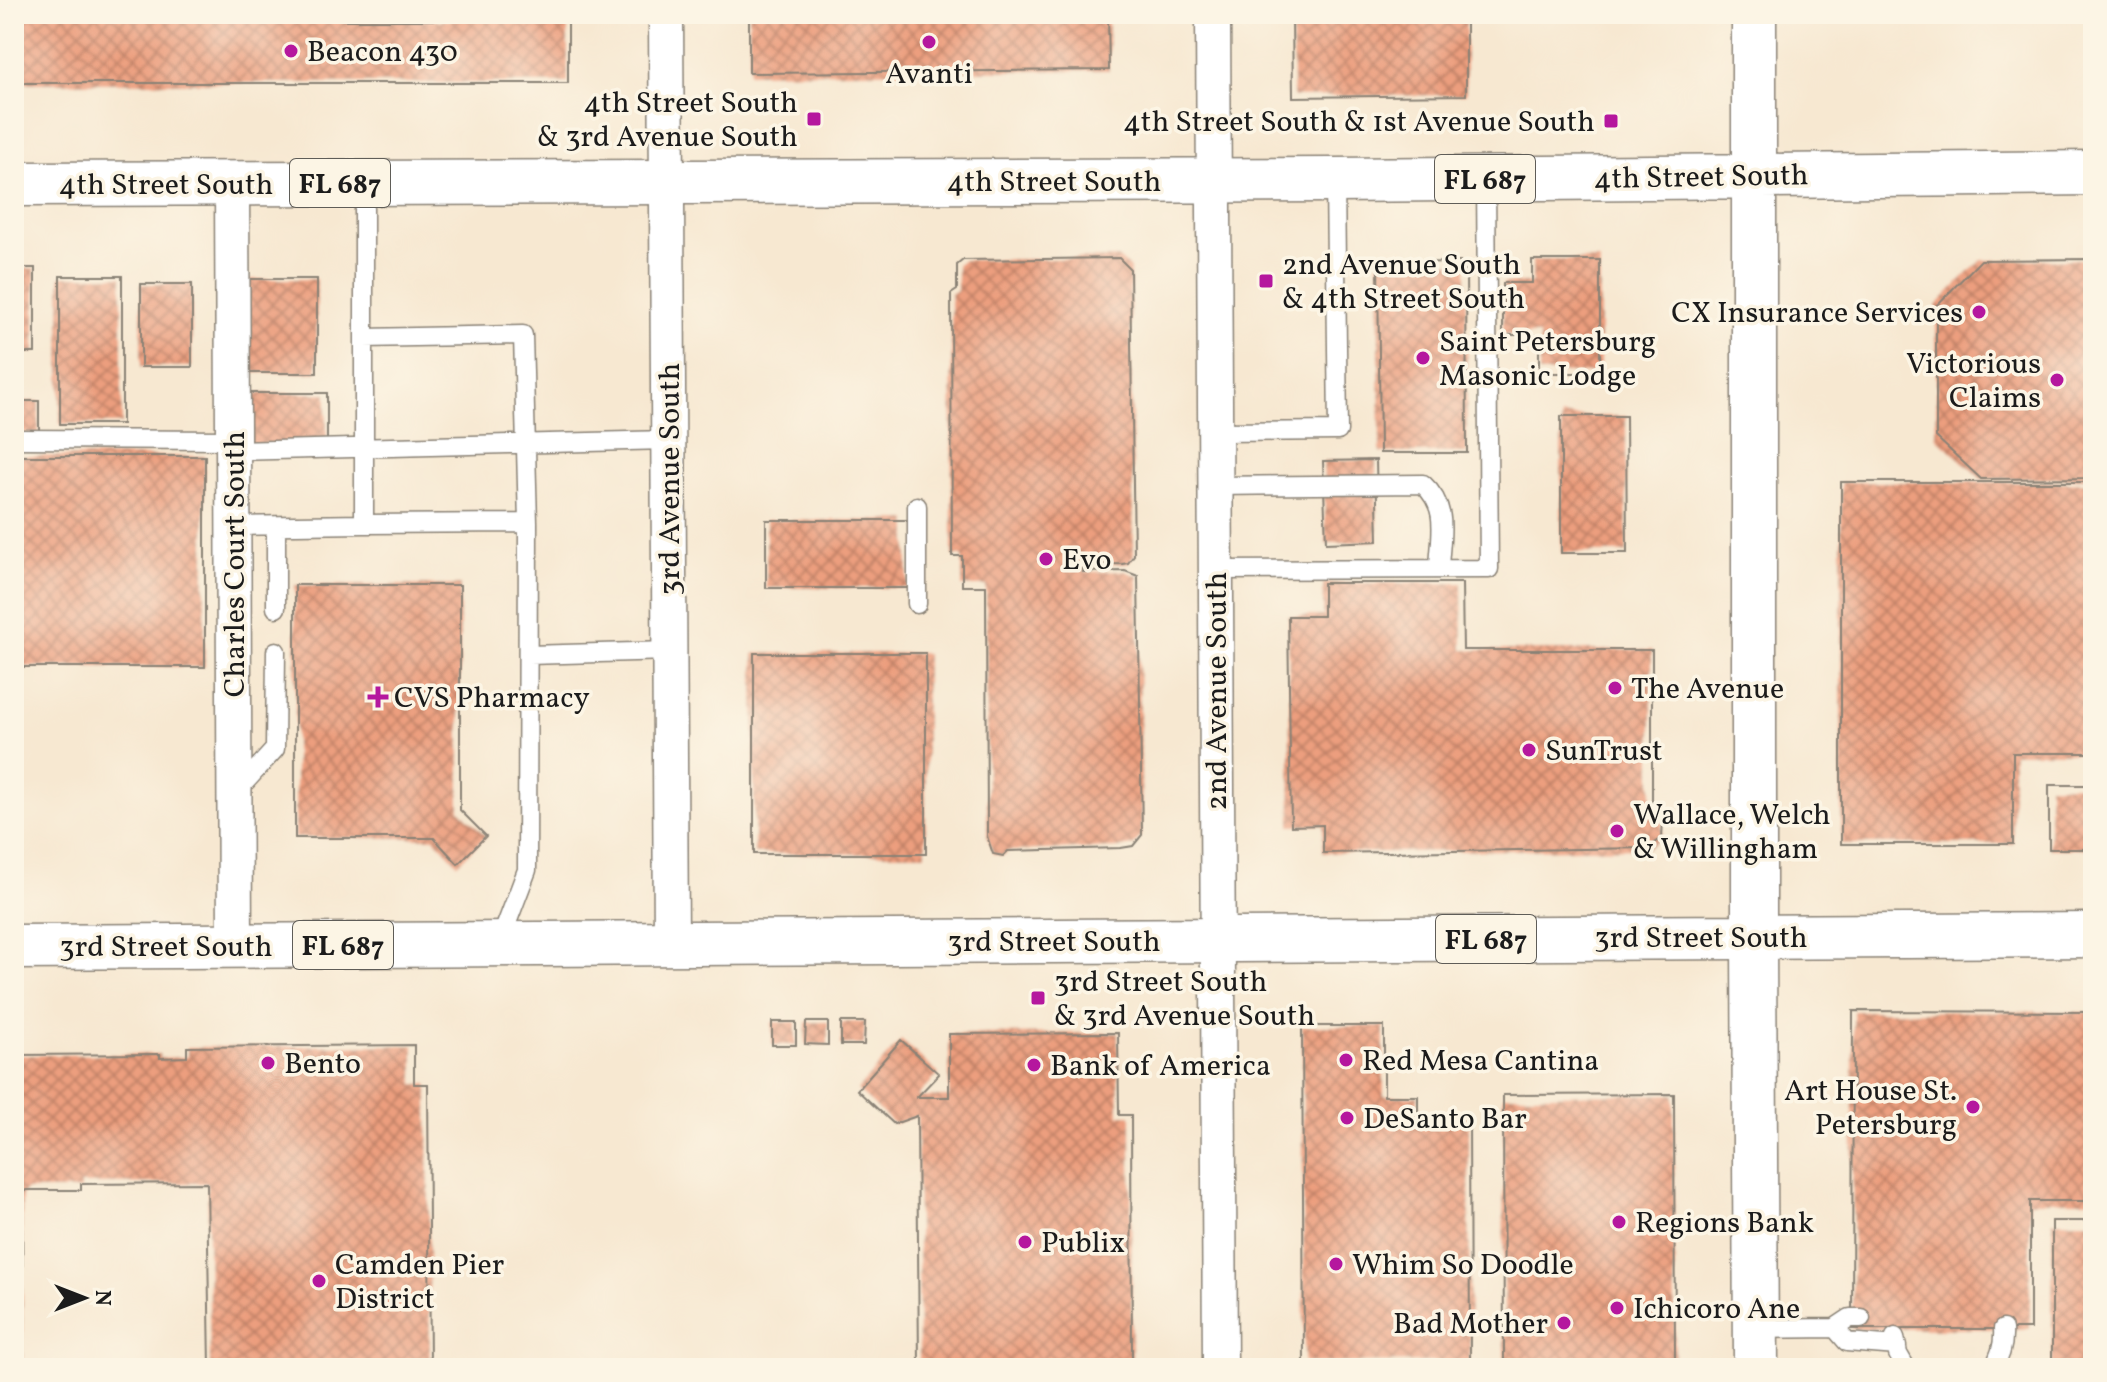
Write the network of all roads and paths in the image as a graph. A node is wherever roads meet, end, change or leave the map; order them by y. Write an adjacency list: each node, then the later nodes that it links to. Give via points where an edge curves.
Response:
1 (666, 14): 9 (street, 3rd Avenue South)
2 (1213, 14): 7 (street, 2nd Avenue South)
3 (1754, 14): 5 (main road)
4 (2093, 173): 5 (main road, 4th Street South / FL 687)
5 (1756, 175): 6 (main road, 4th Street South / FL 687); 35 (main road)
6 (1486, 179): 8 (main road, 4th Street South / FL 687); 26 (lane, via 1489,569)
7 (1214, 180): 8 (main road, 4th Street South / FL 687); 9 (main road, 4th Street South / FL 687); 14 (street, 2nd Avenue South)
8 (1335, 180): 14 (lane, via 1338,431)
9 (667, 181): 11 (main road, 4th Street South / FL 687); 16 (street, 3rd Avenue South)
10 (232, 183): 11 (main road, 4th Street South / FL 687); 12 (main road, 4th Street South / FL 687); 18 (street, Charles Court South)
11 (364, 183): 13 (lane)
12 (14, 184)
13 (364, 338): 17 (lane, via 523,335); 19 (lane)
14 (1215, 432): 20 (street, 2nd Avenue South)
15 (14, 439): 18 (lane)
16 (668, 440): 17 (lane); 31 (street, 3rd Avenue South)
17 (528, 443): 19 (lane); 22 (lane)
18 (233, 445): 19 (lane); 24 (street, Charles Court South)
19 (364, 449): 23 (lane)
20 (1215, 486): 26 (lane, via 1423,484 1441,508); 27 (street, 2nd Avenue South)
21 (917, 506): 28 (lane)
22 (528, 523): 23 (lane); 32 (lane)
23 (364, 524): 25 (lane)
24 (234, 526): 25 (lane); 33 (street, Charles Court South)
25 (276, 526): 29 (lane)
26 (1439, 569): 27 (lane)
27 (1216, 570): 36 (street, 2nd Avenue South)
28 (917, 604)
29 (276, 608)
30 (276, 651): 33 (lane, via 275,749)
31 (670, 651): 32 (lane); 37 (street, 3rd Avenue South)
32 (528, 655): 38 (lane, via 527,870)
33 (235, 793): 39 (street, Charles Court South)
34 (2093, 935): 35 (main road, 3rd Street South / FL 687)
35 (1754, 937): 36 (main road, 3rd Street South / FL 687); 44 (main road)
36 (1217, 940): 37 (main road, 3rd Street South / FL 687); 45 (street, 2nd Avenue South)
37 (671, 943): 38 (main road, 3rd Street South / FL 687)
38 (499, 944): 39 (main road, 3rd Street South / FL 687)
39 (235, 945): 40 (main road, 3rd Street South / FL 687)
40 (14, 947)
41 (1861, 1318): 42 (lane)
42 (1835, 1328): 44 (lane); 46 (lane, via 1847,1342 1896,1341)
43 (2003, 1329): 47 (lane, via 2000,1358)
44 (1756, 1349)
45 (1220, 1368)
46 (1906, 1368)
47 (1993, 1368)

